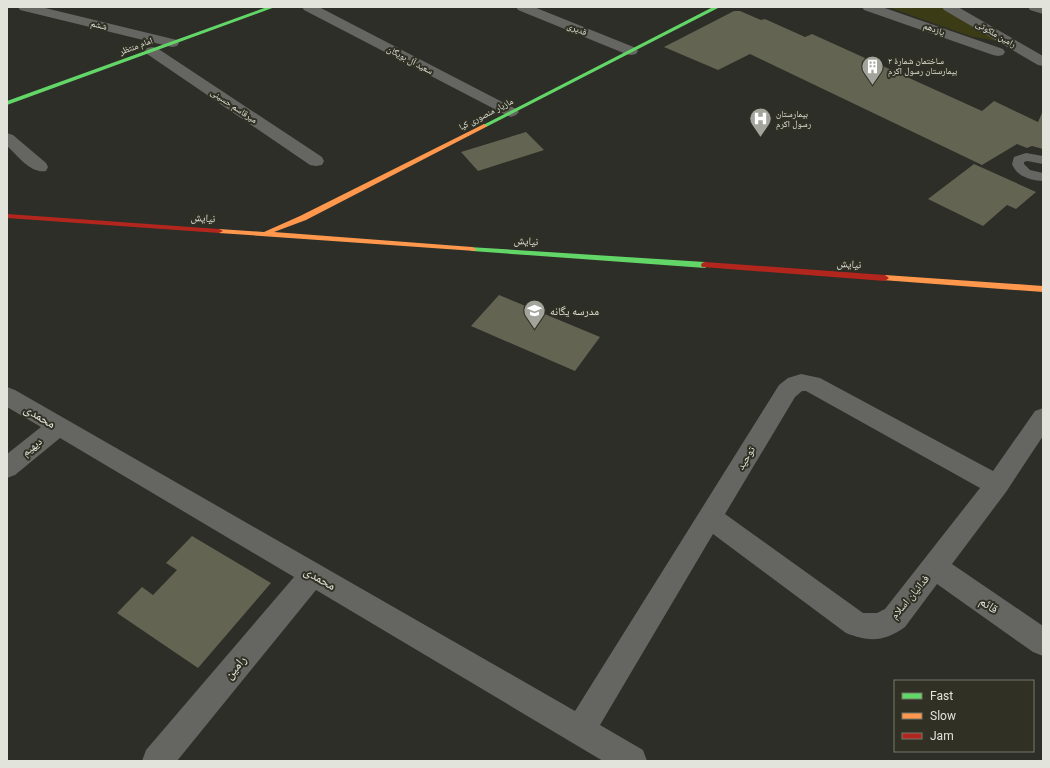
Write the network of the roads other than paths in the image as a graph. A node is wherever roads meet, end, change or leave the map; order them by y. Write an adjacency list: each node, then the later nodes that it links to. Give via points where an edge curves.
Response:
1 (25, 7): 10 (street, ششم)
2 (272, 7): 10 (main road, امام منتظر)
3 (309, 7): 16 (street, سعید آل بویگان)
4 (523, 7): 12 (street, قدیری)
5 (717, 7): 12 (main road, مازیار منصوری کیا)
6 (869, 7): 13 (street, یازدهم)
7 (949, 7): 14 (street, رامین ملکوتی)
8 (1035, 7): 9 (street)
9 (1043, 10)
10 (172, 43): 11 (main road, امام منتظر)
11 (152, 51): 15 (main road, امام منتظر); 19 (street, میرقاسم حسینی)
12 (631, 51): 16 (main road, مازیار منصوری کیا)
13 (998, 52)
14 (1043, 62)
15 (10, 101)
16 (511, 112): 23 (main road, مازیار منصوری کیا, via 303,218)
17 (7, 138): 20 (street)
18 (1043, 160): 21 (lane, via 1026,157 1017,163 1026,173)
19 (316, 161)
20 (40, 166)
21 (1043, 177)
22 (7, 216): 23 (main road, نیایش)
23 (262, 234): 24 (main road, نیایش)
24 (1043, 290)
25 (7, 396): 26 (street, محمدی)
26 (58, 427): 28 (street, دیهیم); 32 (street, محمدی)
27 (1040, 428): 29 (street, فدائیان اسلام)
28 (7, 468)
29 (997, 485): 30 (street, توحید, via 812,384 801,381 792,384 787,391); 31 (street, فدائیان اسلام)
30 (711, 518): 31 (street, فدائیان اسلام, via 856,624 865,627 877,628 895,618); 34 (street, توحید)
31 (935, 567): 33 (street, قائم)
32 (313, 574): 34 (street, محمدی); 35 (street, رامین)
33 (1043, 642)
34 (580, 730): 36 (street, محمدی)
35 (157, 761)
36 (632, 761)

